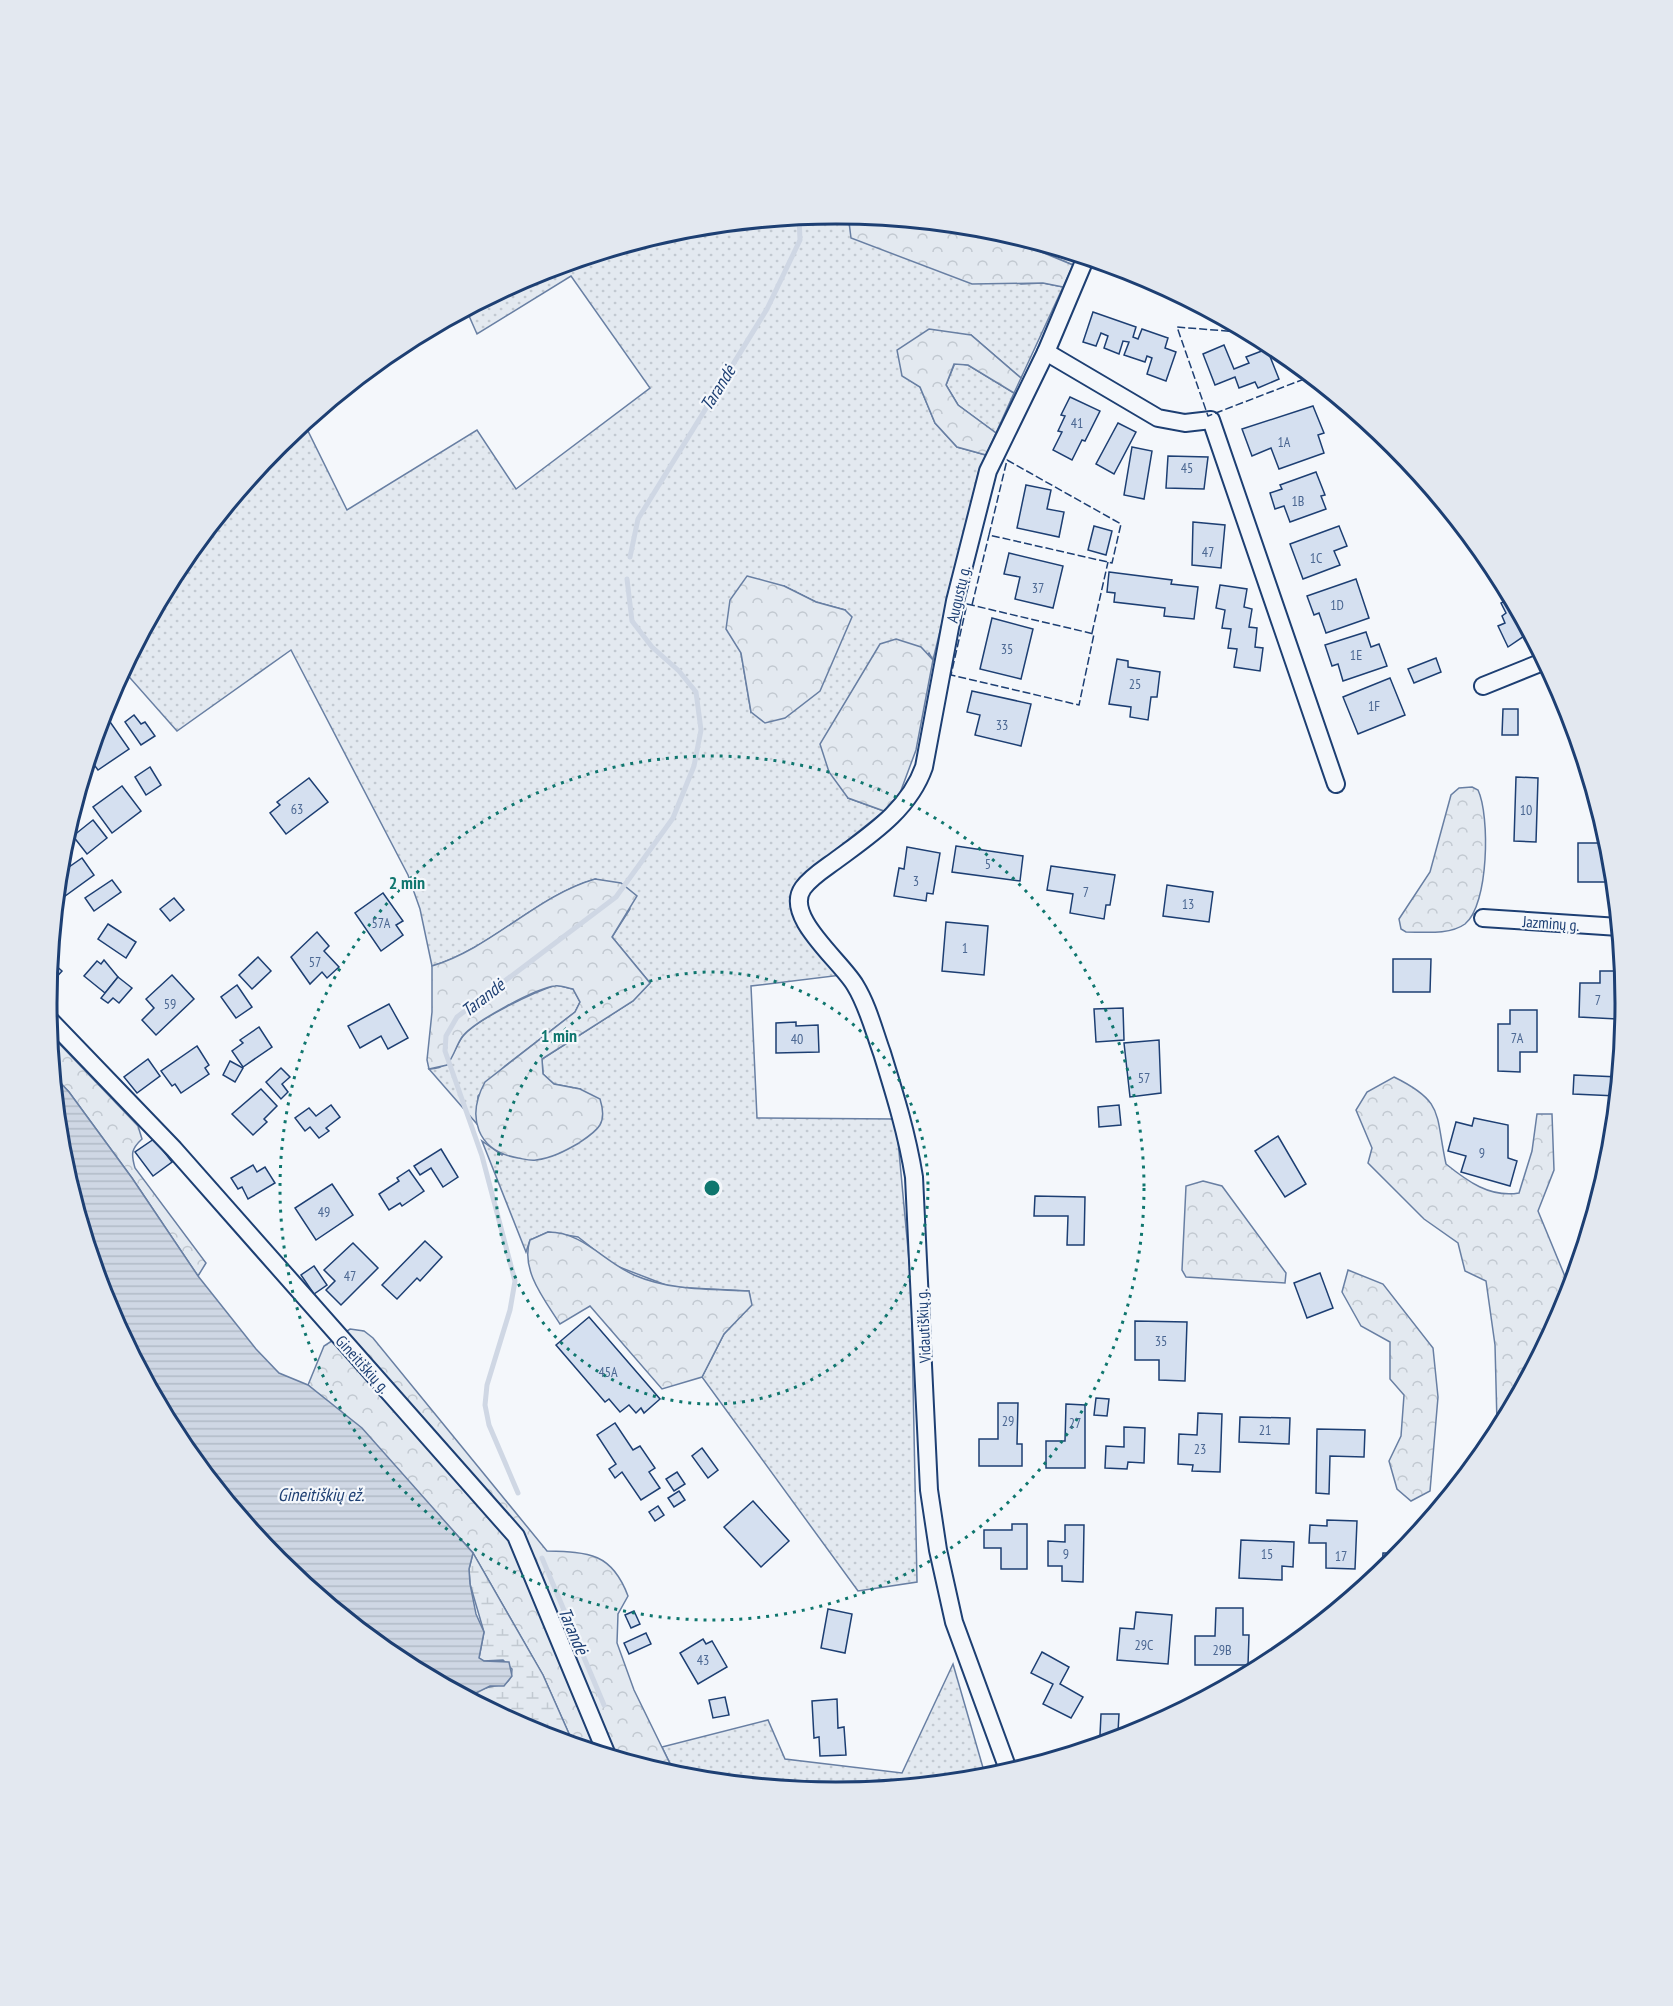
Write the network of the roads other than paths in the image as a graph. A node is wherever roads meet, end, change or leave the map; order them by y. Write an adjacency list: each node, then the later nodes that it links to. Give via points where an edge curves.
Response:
1 (1083, 264): 2 (street, Augustų g.)
2 (1047, 352): 5 (street, via 1158,418 1185,423 1211,420); 6 (street, Augustų g., via 988,471 918,785 876,831 816,875)
3 (1539, 664): 4 (street)
4 (1483, 686)
5 (1336, 784)
6 (798, 898): 11 (street, Vidautiškių g., via 802,921 856,986 905,1126 914,1177 929,1490 938,1550 954,1622)
7 (1483, 918): 8 (street, Jazminų g.)
8 (1612, 927)
9 (58, 1028): 10 (street, Gineitiškių g., via 174,1149 516,1536)
10 (604, 1747)
11 (1006, 1764)

